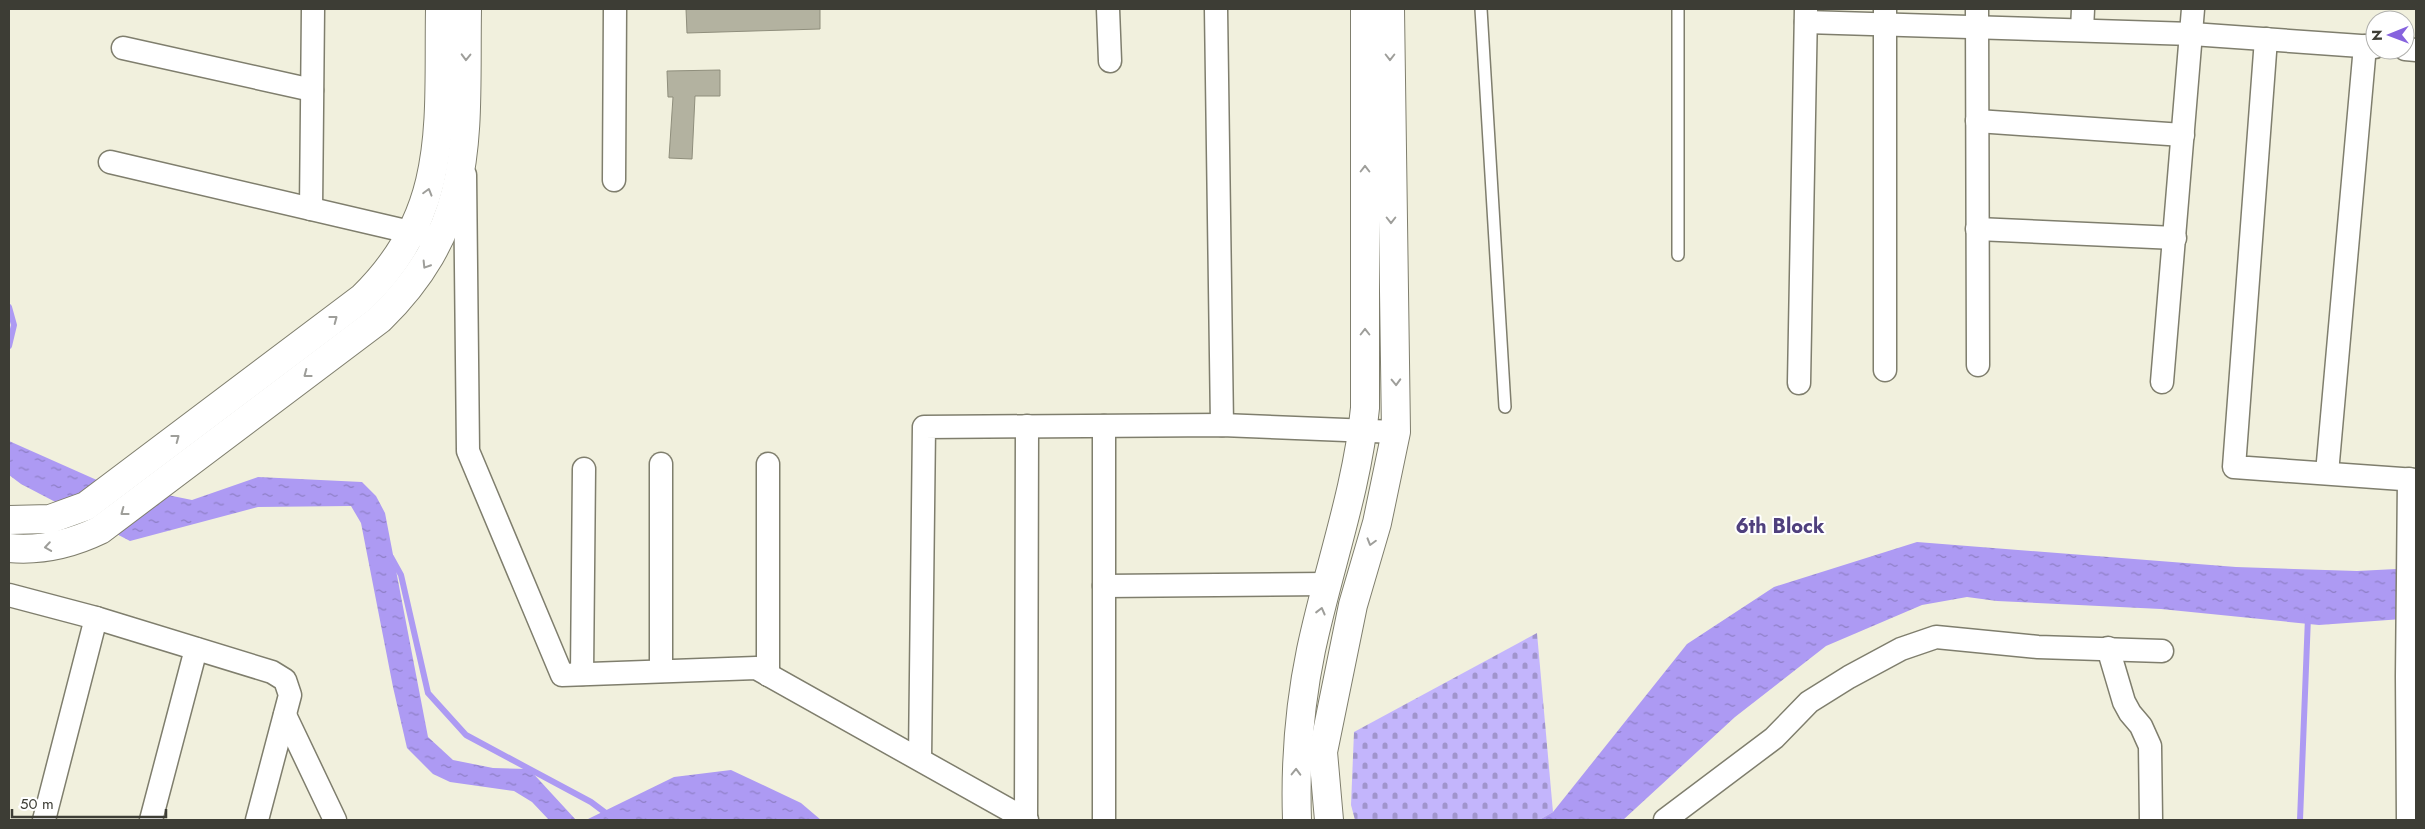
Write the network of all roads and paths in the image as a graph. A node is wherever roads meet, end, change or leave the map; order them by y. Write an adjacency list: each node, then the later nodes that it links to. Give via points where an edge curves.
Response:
1 (314, 9): 22 (street)
2 (440, 9): 30 (street, one-way to 2, via 428,193 436,151)
3 (467, 9): 24 (street, one-way to 24)
4 (615, 9): 27 (street)
5 (1108, 9): 21 (street)
6 (1216, 9): 39 (street)
7 (1365, 9): 42 (street, one-way to 7)
8 (1390, 9): 43 (street, one-way to 43)
9 (1481, 9): 38 (lane)
10 (1678, 9): 33 (lane)
11 (2193, 9): 16 (street)
12 (1806, 16): 13 (street); 37 (street)
13 (1885, 17): 14 (street); 35 (street)
14 (1977, 18): 15 (street); 23 (street)
15 (2082, 20): 16 (street)
16 (2192, 34): 17 (street); 25 (street)
17 (2266, 39): 18 (street); 47 (street, via 2234,467)
18 (2365, 46)
19 (123, 48): 22 (street)
20 (2369, 60): 47 (street)
21 (1110, 61)
22 (312, 90): 28 (street)
23 (1977, 121): 25 (street); 29 (street)
24 (465, 129): 32 (street, via 455,201); 59 (street, via 468,451 562,675)
25 (2183, 135): 31 (street)
26 (110, 162): 28 (street)
27 (614, 180)
28 (311, 209): 30 (street)
29 (1977, 229): 31 (street); 34 (street)
30 (413, 233): 32 (street); 49 (street, one-way to 30, via 35,521 86,506 362,298 391,268)
31 (2175, 238): 36 (street)
32 (440, 239): 50 (street, one-way to 50, via 412,285 380,319 100,530 55,546)
33 (1678, 255)
34 (1978, 366)
35 (1885, 370)
36 (2162, 382)
37 (1799, 383)
38 (1505, 407)
39 (1222, 425): 41 (street); 42 (street)
40 (1027, 426): 41 (street); 63 (street, via 924,427); 68 (street)
41 (1104, 426): 52 (street)
42 (1363, 430): 43 (street); 51 (street, via 1356,474)
43 (1396, 432): 71 (street, one-way to 71, via 1377,523 1353,605 1323,752)
44 (661, 464): 58 (street)
45 (768, 464): 60 (street)
46 (584, 469): 59 (street)
47 (2327, 474): 48 (street)
48 (2413, 479): 61 (street)
49 (9, 520)
50 (9, 548)
51 (1328, 584): 52 (street); 70 (street, one-way to 51, via 1298,730 1311,650)
52 (1104, 586): 69 (street)
53 (9, 595): 54 (street)
54 (96, 618): 56 (street); 64 (street)
55 (2108, 648): 57 (street); 72 (street, via 1936,637 1901,649 1809,702 1774,738); 73 (street, via 2124,702 2150,746)
56 (196, 649): 62 (street, via 272,672 285,680 290,695); 65 (street)
57 (2162, 651)
58 (661, 671): 59 (street); 60 (street, via 756,668)
59 (582, 674)
60 (768, 675): 63 (street)
61 (2412, 697): 74 (street)
62 (285, 715): 66 (street); 67 (street)
63 (920, 759): 68 (street)
64 (44, 820)
65 (151, 820)
66 (257, 820)
67 (335, 820)
68 (1027, 820)
69 (1104, 820)
70 (1297, 820)
71 (1329, 820)
72 (1665, 820)
73 (2151, 820)
74 (2408, 820)

